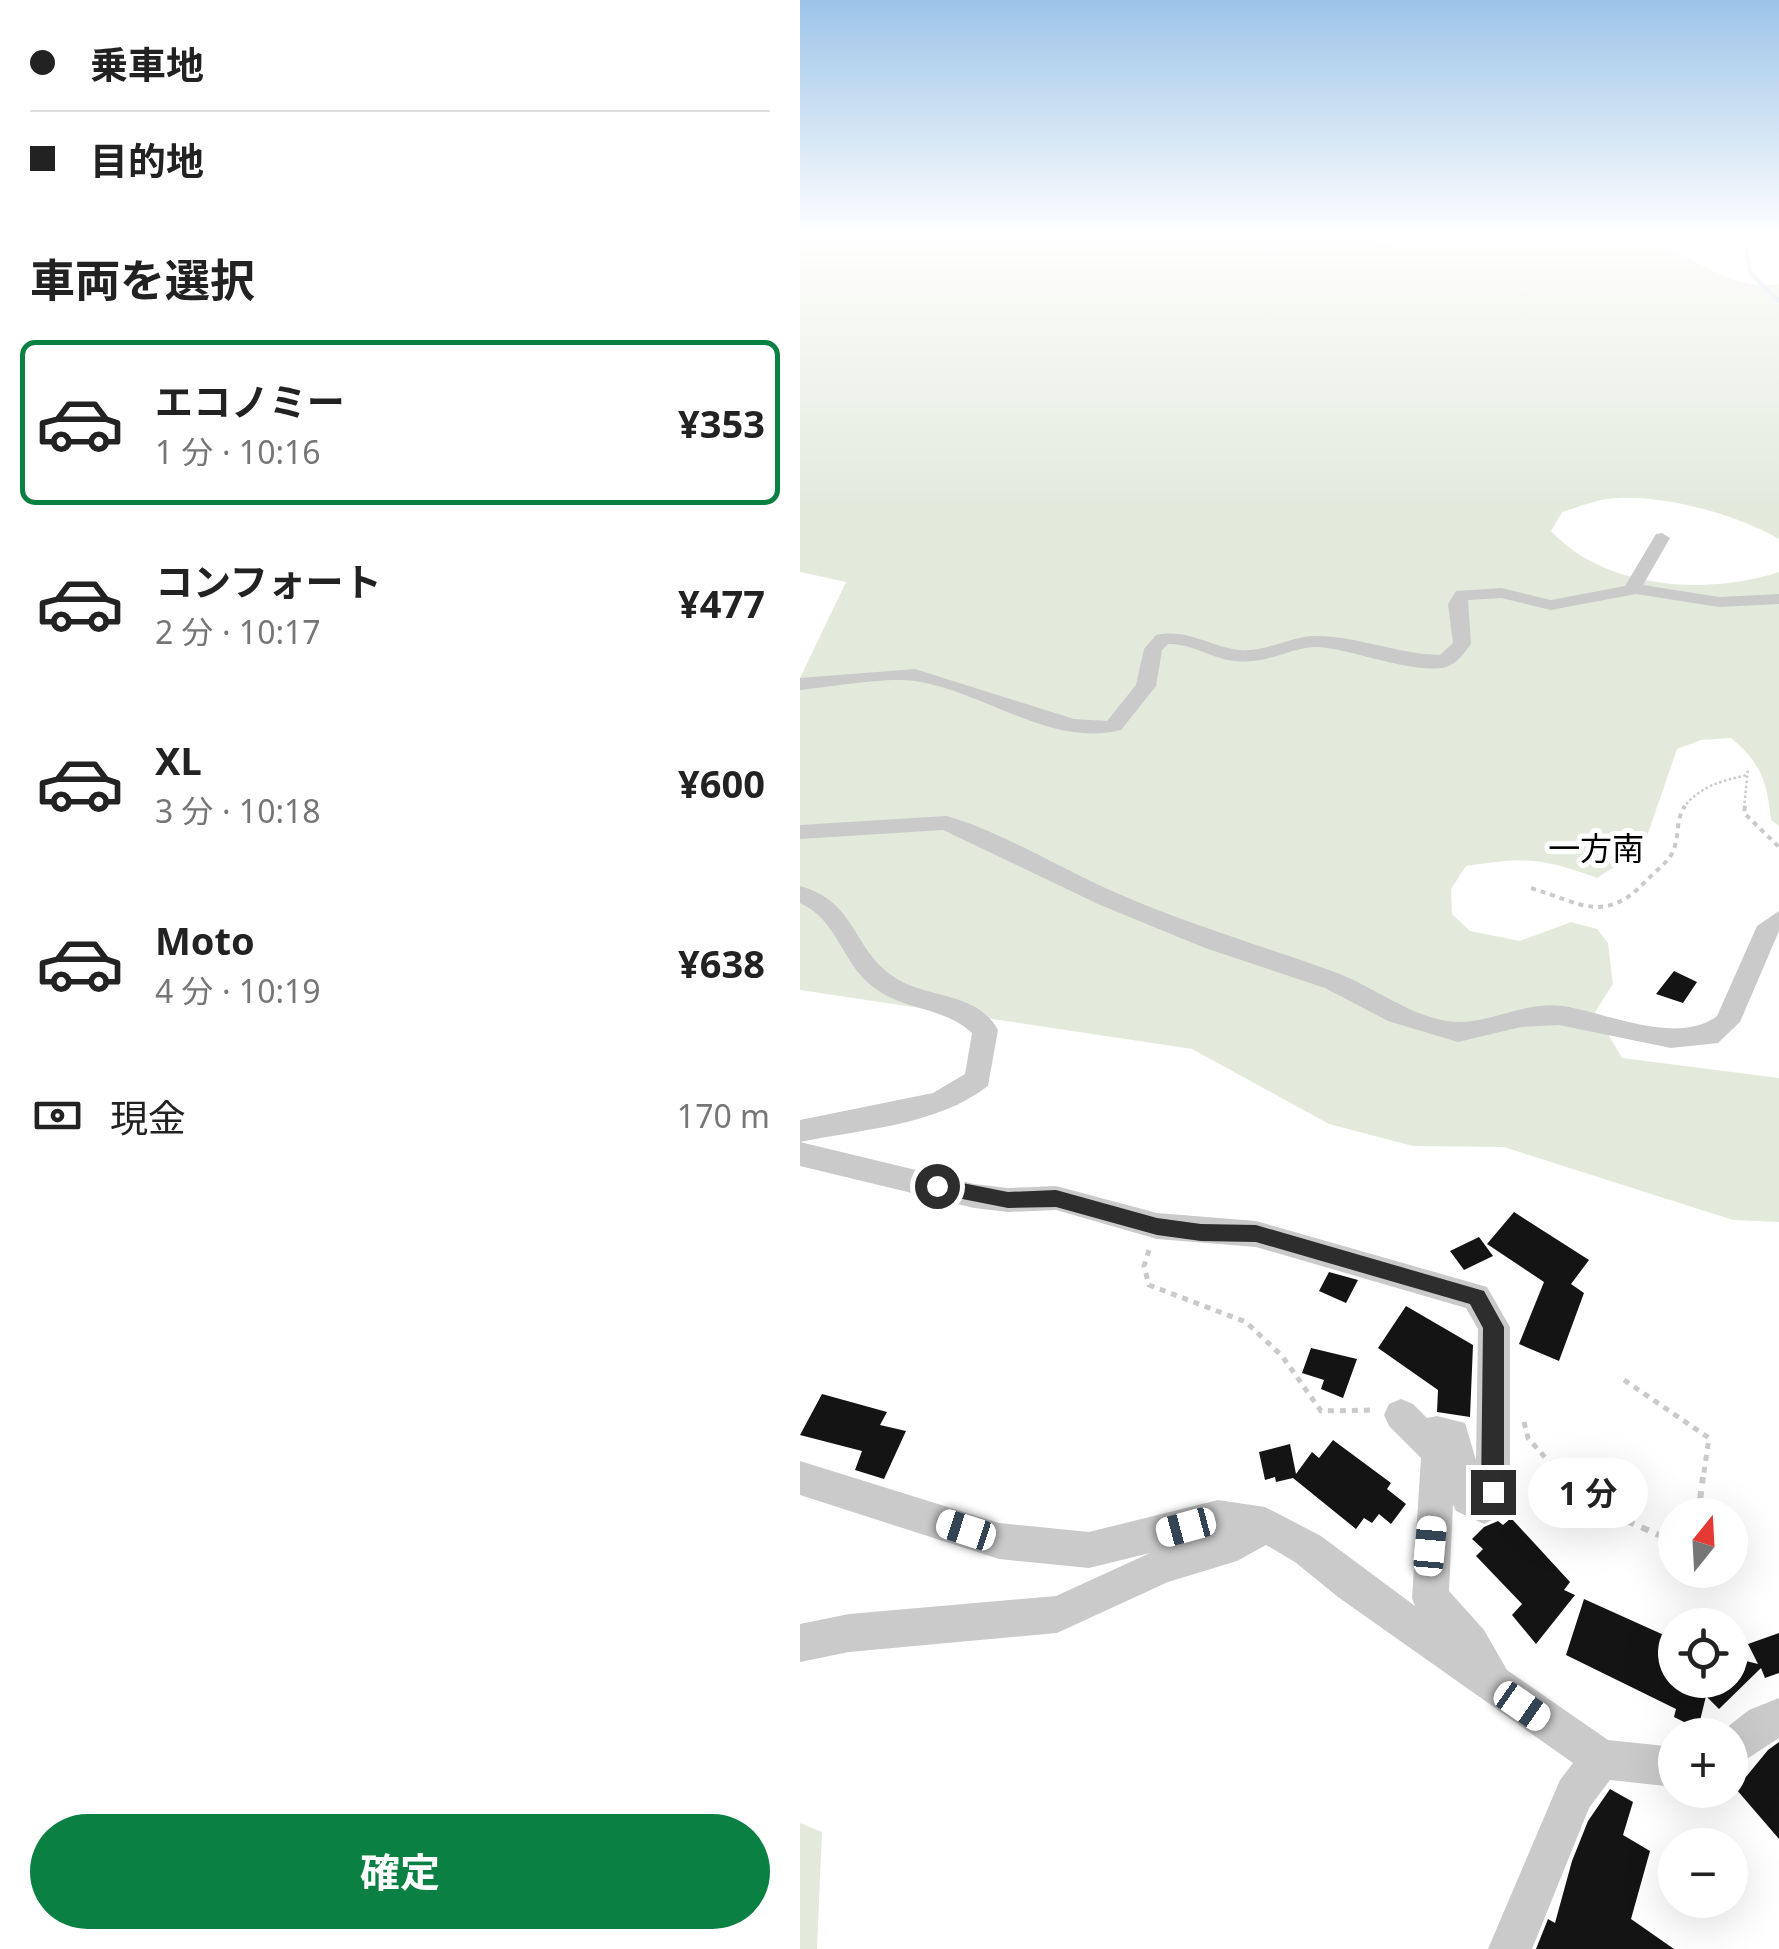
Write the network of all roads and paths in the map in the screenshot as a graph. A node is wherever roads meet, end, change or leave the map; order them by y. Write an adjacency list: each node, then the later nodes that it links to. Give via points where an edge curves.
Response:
1 (1662, 538): 2 (street)
2 (1631, 590): 3 (street, via 1719,602); 4 (street, via 1551,604 1502,593 1462,595 1462,644 1445,660 1315,641 1261,658 1163,639 1152,649 1146,686 1114,726 1097,729 915,675)
3 (1779, 598)
4 (800, 684)
5 (1748, 768): 6 (path)
6 (1747, 775): 8 (path, via 1744,813); 9 (path, via 1692,797 1679,814 1672,853 1628,901 1587,906)
7 (800, 832): 11 (street, via 946,823 1106,898 1458,1032 1559,1014 1671,1038 1710,1036 1727,1022 1768,926)
8 (1779, 847)
9 (1531, 888)
10 (800, 894): 12 (street, via 845,923 862,965 884,984 958,1008 985,1030 978,1079 958,1094)
11 (1779, 918)
12 (800, 1131)
13 (800, 1154): 14 (street, via 974,1196 1056,1198)
14 (1157, 1226): 17 (path, via 1144,1266 1149,1285 1256,1327 1321,1411 1374,1410); 17 (street, via 1256,1234 1476,1297 1494,1327 1493,1492 1484,1506 1468,1499 1453,1436)
15 (1624, 1380): 19 (path, via 1709,1438)
16 (1521, 1410): 21 (path, via 1528,1438 1584,1502)
17 (1410, 1426): 23 (street, via 1438,1452 1430,1598 1470,1643)
18 (800, 1478): 20 (street, via 999,1540 1089,1550 1218,1518)
19 (1700, 1498)
20 (1265, 1525): 22 (street, via 1057,1614); 23 (street, via 1308,1549)
21 (1658, 1535)
22 (800, 1643)
23 (1498, 1689): 26 (street)
24 (1779, 1718): 25 (street)
25 (1748, 1736)
26 (1601, 1759): 27 (street); 28 (street, via 1574,1794)
27 (1658, 1764)
28 (1510, 1949)

